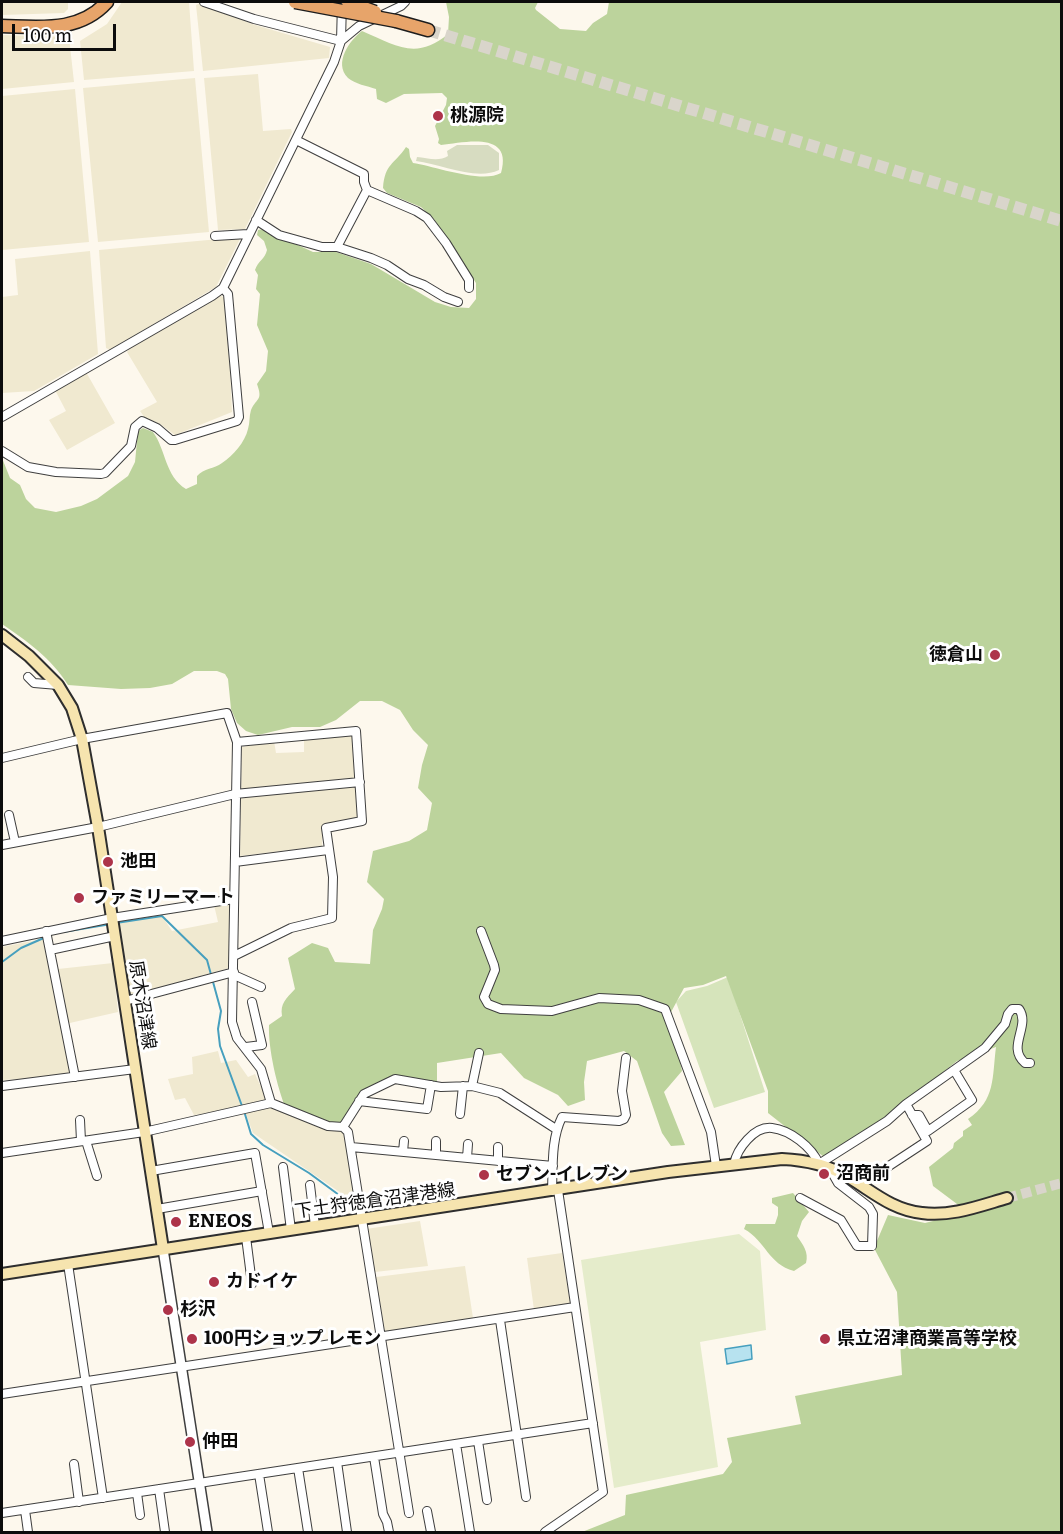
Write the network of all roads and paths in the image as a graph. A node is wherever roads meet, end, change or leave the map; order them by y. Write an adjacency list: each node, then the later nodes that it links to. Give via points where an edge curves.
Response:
1 (107, 2): 8 (highway, via 87,19 74,24)
2 (204, 2): 10 (street)
3 (295, 2): 7 (highway, bridge)
4 (342, 2): 10 (street)
5 (348, 2): 7 (highway, bridge)
6 (405, 2): 10 (street, via 359,26)
7 (396, 21): 9 (highway)
8 (2, 26)
9 (428, 30)
10 (342, 41): 11 (street)
11 (296, 140): 12 (street, via 364,174); 13 (street)
12 (367, 190): 16 (street); 18 (street, via 427,218 469,280)
13 (256, 220): 14 (street); 16 (street, via 279,235)
14 (248, 234): 15 (street); 17 (street)
15 (215, 236)
16 (337, 248): 19 (street, via 387,265)
17 (223, 288): 20 (street); 21 (street, via 228,294 239,417)
18 (469, 288)
19 (458, 302)
20 (2, 417)
21 (216, 428): 22 (street); 23 (street)
22 (192, 435): 24 (street); 25 (street)
23 (220, 436)
24 (171, 440): 26 (street); 27 (street, via 142,422 135,427 131,446 101,474 28,467)
25 (196, 443)
26 (174, 450)
27 (2, 451)
28 (2, 634): 30 (main road, 原木沼津線)
29 (28, 677): 30 (street, via 34,683)
30 (58, 685): 31 (main road, 原木沼津線, via 72,708)
31 (82, 740): 32 (street, via 227,713); 33 (street); 37 (main road, 原木沼津線)
32 (237, 742): 34 (street, via 356,731); 35 (street)
33 (2, 758)
34 (360, 782): 35 (street); 40 (street, via 362,821 326,828)
35 (235, 794): 37 (street); 41 (street)
36 (9, 815): 38 (street)
37 (98, 827): 38 (street); 43 (main road, 原木沼津線)
38 (15, 842): 39 (street)
39 (2, 844)
40 (328, 850): 41 (street); 48 (street, via 333,877 332,918 291,928)
41 (235, 862): 42 (street)
42 (234, 899): 43 (street); 48 (street)
43 (113, 926): 45 (street); 47 (street); 51 (main road, 原木沼津線)
44 (482, 932): 87 (street, via 495,970 484,997 488,1004 501,1009 552,1011 599,998 639,1000 665,1009 711,1132)
45 (47, 935): 46 (street); 47 (street)
46 (2, 941)
47 (50, 950): 59 (street)
48 (234, 956): 49 (street)
49 (234, 974): 50 (street); 51 (street); 53 (street, via 232,1022 237,1038)
50 (261, 987)
51 (125, 1000): 57 (main road, 原木沼津線)
52 (252, 1002): 53 (street, via 261,1045)
53 (246, 1047): 65 (street, via 261,1069)
54 (479, 1053): 63 (street)
55 (626, 1058): 71 (street, via 624,1119 562,1117)
56 (1030, 1063): 58 (street, via 1025,1063 1018,1053 1023,1015 1019,1009 1012,1009 985,1048)
57 (135, 1069): 59 (street); 72 (main road, 原木沼津線)
58 (954, 1070): 66 (street); 68 (street, via 972,1100 928,1131 919,1115)
59 (75, 1077): 61 (street)
60 (431, 1085): 62 (street); 64 (street, via 395,1079 364,1094); 64 (street, via 427,1109)
61 (2, 1086)
62 (463, 1086): 63 (street); 67 (street)
63 (472, 1086): 71 (street, via 500,1094)
64 (359, 1101): 70 (street)
65 (272, 1103): 70 (street, via 328,1126); 72 (street)
66 (906, 1104): 68 (street); 85 (street, via 887,1121)
67 (460, 1114)
68 (912, 1115): 93 (street, via 927,1141)
69 (80, 1120): 73 (street)
70 (343, 1127): 77 (street)
71 (556, 1129): 86 (street)
72 (144, 1132): 73 (street); 90 (main road, 原木沼津線)
73 (83, 1141): 80 (street); 91 (street)
74 (404, 1141): 79 (street)
75 (436, 1142): 81 (street)
76 (468, 1144): 82 (street)
77 (351, 1147): 79 (street); 99 (street)
78 (498, 1147): 83 (street)
79 (403, 1152): 81 (street)
80 (2, 1154)
81 (436, 1155): 82 (street)
82 (467, 1158): 83 (street)
83 (498, 1161): 86 (street)
84 (734, 1164): 85 (main road, 下土狩徳倉沼津港線, via 782,1159); 85 (street, via 743,1143 771,1128 794,1136 815,1155); 87 (main road, 下土狩徳倉沼津港線)
85 (819, 1164): 89 (main road, 下土狩徳倉沼津港線)
86 (553, 1166): 95 (street)
87 (716, 1166): 95 (main road, 下土狩徳倉沼津港線)
88 (283, 1167): 101 (street)
89 (830, 1169): 93 (main road, 下土狩徳倉沼津港線); 96 (street, via 838,1183 869,1206 873,1214 872,1246 856,1246 841,1220)
90 (151, 1171): 94 (street, via 255,1153); 98 (main road, 原木沼津線)
91 (97, 1176)
92 (310, 1185): 100 (street)
93 (860, 1185): 97 (main road, 下土狩徳倉沼津港線, via 888,1204 921,1213 951,1214)
94 (262, 1191): 98 (street); 102 (street)
95 (555, 1191): 99 (main road, 下土狩徳倉沼津港線); 108 (street)
96 (800, 1198)
97 (1007, 1198)
98 (157, 1209): 104 (main road, 原木沼津線)
99 (362, 1220): 100 (main road, 下土狩徳倉沼津港線); 110 (street)
100 (315, 1226): 101 (main road, 下土狩徳倉沼津港線)
101 (291, 1230): 102 (main road, 下土狩徳倉沼津港線)
102 (269, 1233): 103 (main road, 下土狩徳倉沼津港線)
103 (246, 1237): 104 (main road, 下土狩徳倉沼津港線); 107 (street)
104 (163, 1249): 105 (main road); 111 (street)
105 (68, 1264): 106 (main road); 112 (street)
106 (2, 1274)
107 (252, 1284)
108 (575, 1307): 109 (street); 114 (street)
109 (500, 1320): 110 (street); 115 (street)
110 (380, 1337): 111 (street); 118 (street)
111 (181, 1367): 112 (street); 124 (street)
112 (85, 1382): 113 (street); 128 (street)
113 (2, 1394)
114 (593, 1423): 115 (street); 145 (street, via 603,1492)
115 (517, 1435): 116 (street); 127 (street)
116 (478, 1441): 117 (street); 129 (street)
117 (456, 1444): 118 (street); 144 (street)
118 (398, 1453): 119 (street); 134 (street)
119 (374, 1457): 120 (street); 142 (street)
120 (337, 1462): 122 (street); 141 (street)
121 (74, 1464): 130 (street)
122 (298, 1468): 123 (street); 140 (street)
123 (259, 1474): 124 (street); 139 (street)
124 (200, 1483): 125 (street); 138 (street)
125 (159, 1489): 126 (street); 137 (street)
126 (137, 1492): 128 (street); 135 (street)
127 (526, 1497)
128 (102, 1498): 130 (street)
129 (487, 1500)
130 (79, 1502): 131 (street)
131 (25, 1510): 133 (street); 136 (street)
132 (427, 1511): 143 (street)
133 (2, 1513)
134 (409, 1513)
135 (140, 1515)
136 (28, 1533)
137 (165, 1533)
138 (207, 1533)
139 (268, 1533)
140 (308, 1533)
141 (347, 1533)
142 (389, 1533)
143 (431, 1533)
144 (470, 1533)
145 (545, 1533)

